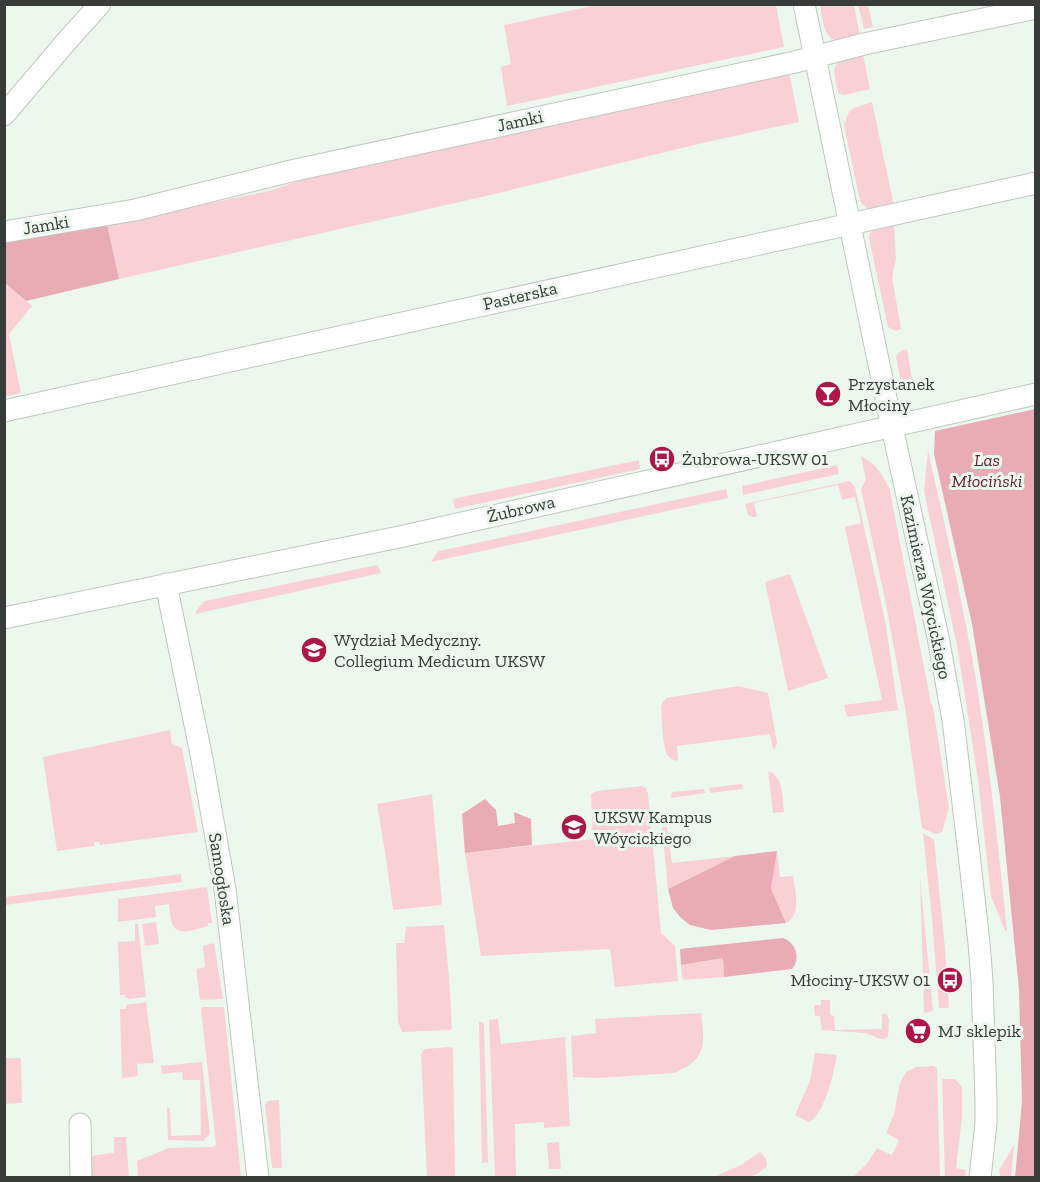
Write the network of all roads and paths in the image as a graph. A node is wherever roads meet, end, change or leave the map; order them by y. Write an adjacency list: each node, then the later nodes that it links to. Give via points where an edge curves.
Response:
1 (100, 4): 5 (street)
2 (804, 4): 4 (street, Kazimierza Wóycickiego)
3 (1035, 8): 4 (street, Jamki)
4 (815, 57): 7 (street, Kazimierza Wóycickiego); 8 (street, Jamki, via 291,171 135,210)
5 (4, 115)
6 (1035, 183): 7 (street, Pasterska)
7 (849, 223): 10 (street, Pasterska); 11 (street, Kazimierza Wóycickiego)
8 (4, 232)
9 (1035, 394): 11 (street, Żubrowa)
10 (4, 411)
11 (892, 427): 12 (street, Żubrowa, via 404,536); 17 (street, Kazimierza Wóycickiego, via 938,637 962,791 982,981 986,1123)
12 (166, 584): 13 (street, Żubrowa); 16 (street, Samogłoska, via 225,889)
13 (4, 618)
14 (80, 1124): 15 (street)
15 (81, 1178)
16 (258, 1178)
17 (980, 1178)

